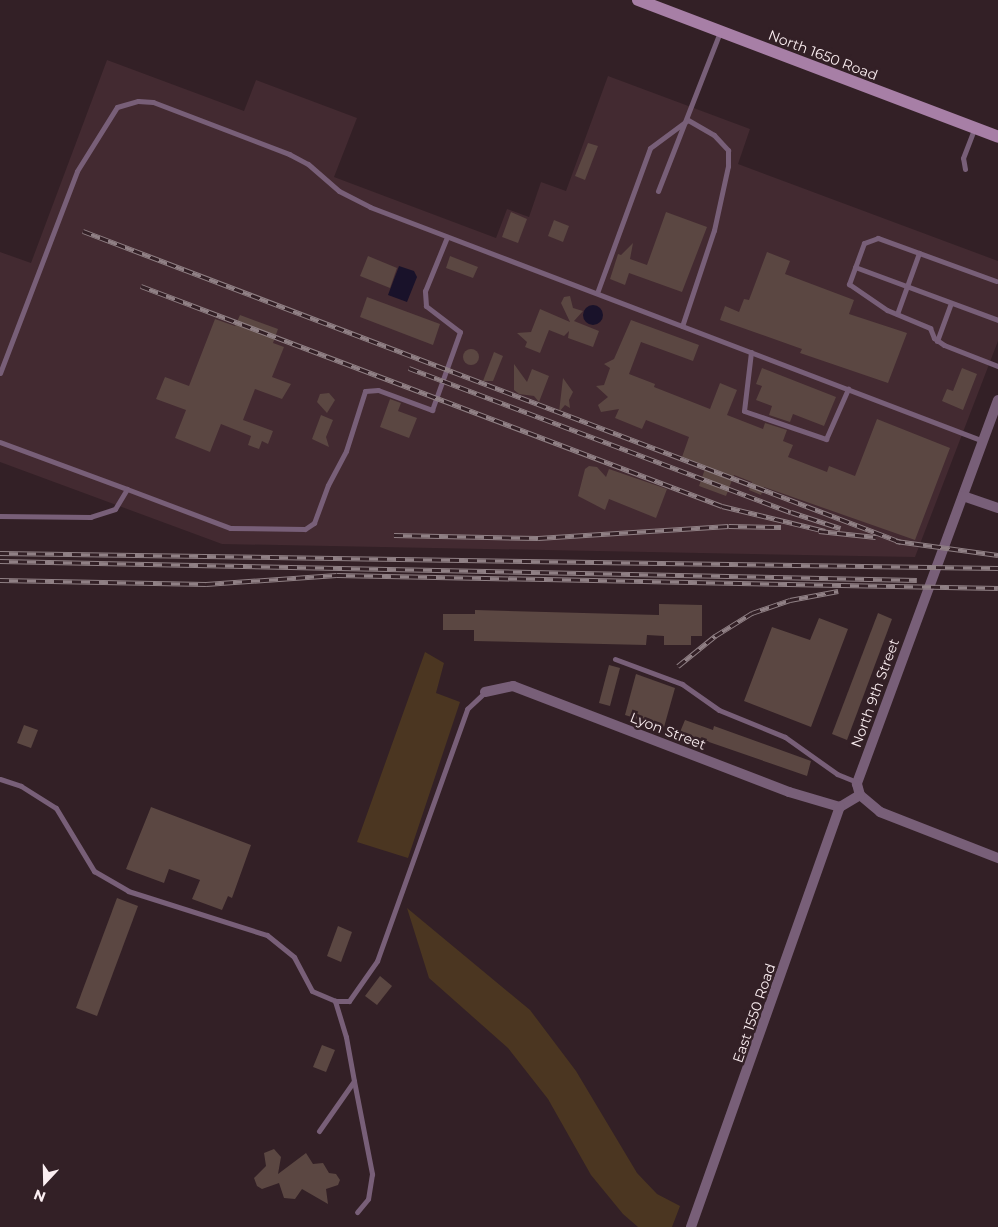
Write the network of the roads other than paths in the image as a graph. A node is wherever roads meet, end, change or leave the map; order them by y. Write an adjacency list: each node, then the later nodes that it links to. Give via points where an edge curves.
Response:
1 (638, 0): 2 (street, North 1650 Road)
2 (720, 31): 3 (lane); 4 (street, North 1650 Road)
3 (688, 120): 7 (lane); 13 (lane, via 650,148); 17 (lane, via 714,135 728,150 728,166 714,230)
4 (974, 128): 5 (street, North 1650 Road); 6 (lane, via 963,158)
5 (998, 137)
6 (965, 169)
7 (658, 191)
8 (447, 237): 13 (lane); 21 (lane, via 339,192 308,164 289,154 153,102 117,107 76,171); 26 (lane, via 425,291 426,306 460,332 432,410 378,390 365,391 346,451 328,485 314,523 305,529 230,528)
9 (919, 253): 10 (lane, via 878,238 864,244); 11 (lane); 12 (lane)
10 (855, 267): 12 (lane); 15 (lane, via 849,284 852,289)
11 (996, 281)
12 (907, 286): 14 (lane); 15 (lane)
13 (597, 294): 17 (lane)
14 (951, 303): 16 (lane); 18 (lane)
15 (897, 314): 18 (lane, via 930,328)
16 (998, 320)
17 (682, 326): 19 (lane)
18 (937, 341): 20 (lane)
19 (751, 352): 22 (lane); 22 (lane, via 744,411 826,439)
20 (998, 366)
21 (0, 373)
22 (848, 389): 24 (lane)
23 (998, 400): 24 (street, North 9th Street)
24 (983, 441): 27 (street, North 9th Street)
25 (0, 442): 26 (lane)
26 (127, 489): 29 (lane, via 115,509 91,517)
27 (963, 496): 28 (street); 33 (street, North 9th Street)
28 (998, 508)
29 (0, 516)
30 (615, 659): 33 (lane, via 682,684 719,710 785,737 837,774)
31 (485, 692): 35 (street, Lyon Street, via 506,687 519,688 789,792); 37 (lane, via 467,709 377,961 348,1001)
32 (0, 779): 37 (lane, via 21,786 56,808 94,871 128,891 267,935 294,957 312,991)
33 (858, 782): 34 (street, North 9th Street)
34 (860, 796): 35 (street); 36 (street, via 880,812)
35 (840, 807): 41 (street, East 1550 Road)
36 (998, 858)
37 (335, 1001): 38 (lane, via 346,1036)
38 (354, 1081): 39 (lane); 40 (lane, via 372,1174 368,1198)
39 (319, 1131)
40 (357, 1212)
41 (692, 1227)

